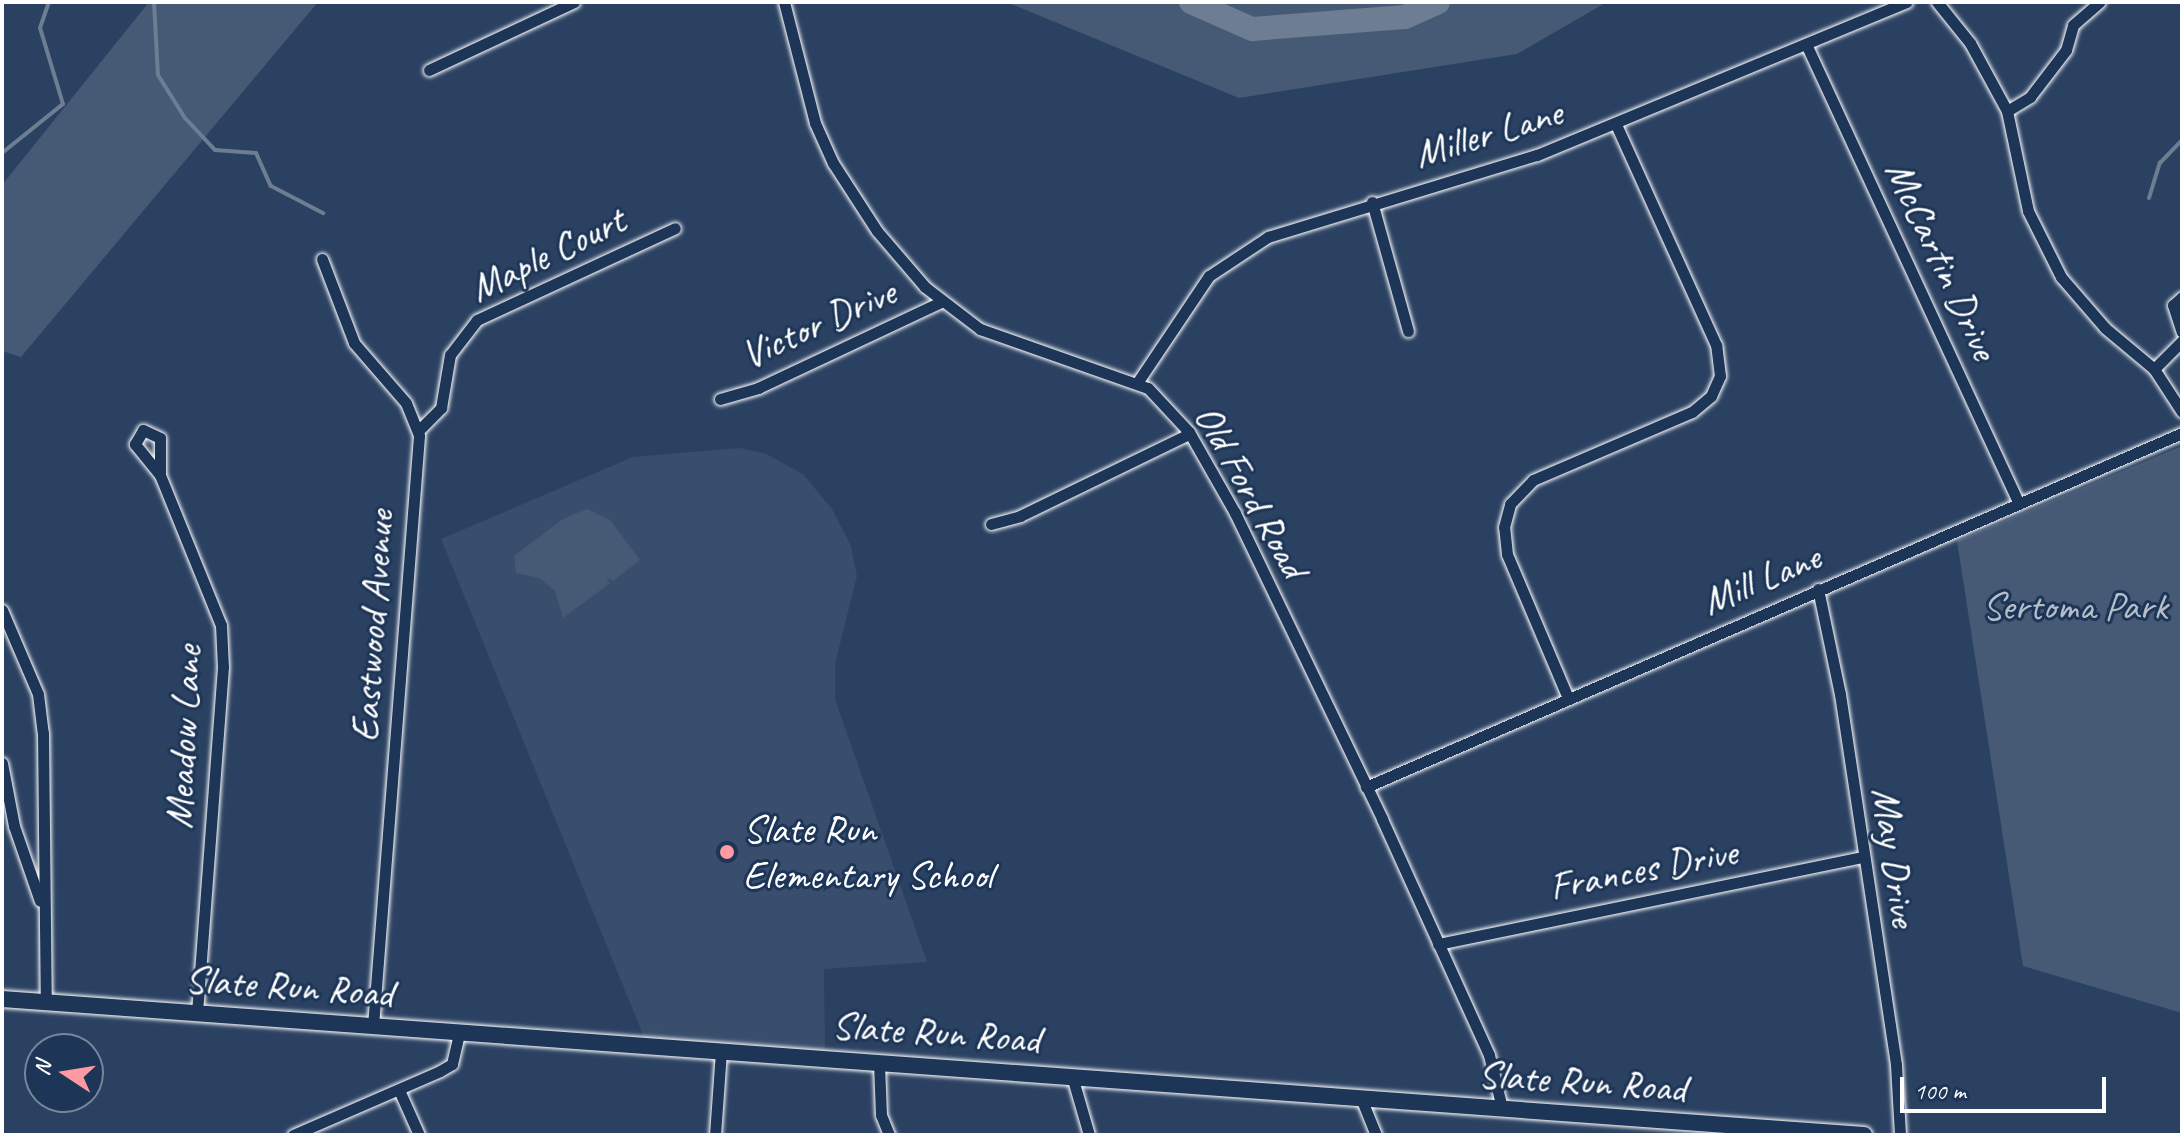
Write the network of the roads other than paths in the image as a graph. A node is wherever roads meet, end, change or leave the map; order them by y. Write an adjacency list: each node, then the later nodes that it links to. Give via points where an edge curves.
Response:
1 (574, 2): 7 (street)
2 (784, 2): 14 (street, Old Ford Road, via 815,123 835,168 877,231)
3 (1907, 2): 6 (street, Miller Lane)
4 (1937, 2): 8 (street, via 1970,43)
5 (2099, 2): 8 (street, via 2073,25 2066,50 2030,97)
6 (1806, 44): 9 (street, Miller Lane); 26 (street, McCartin Drive)
7 (429, 70)
8 (2007, 111): 18 (street, via 2028,211 2061,277 2085,308)
9 (1616, 125): 10 (street, Miller Lane, via 1537,155); 30 (street, via 1716,345 1720,376 1711,396 1692,412 1533,480 1510,504 1504,527 1507,554)
10 (1372, 202): 15 (street); 19 (street, Miller Lane, via 1268,237 1219,266)
11 (675, 228): 22 (street, Maple Court, via 477,320 450,355 441,408)
12 (322, 259): 22 (street, via 354,343 406,403)
13 (2182, 297): 16 (street, via 2173,305)
14 (941, 302): 19 (street, Old Ford Road, via 1001,338); 20 (street, Victor Drive, via 758,388)
15 (1408, 331)
16 (2182, 332)
17 (2182, 341): 18 (street)
18 (2154, 369): 21 (street)
19 (1137, 383): 24 (street, Old Ford Road, via 1162,401)
20 (720, 399)
21 (2182, 412)
22 (418, 431): 39 (street, Eastwood Avenue)
23 (2182, 433): 26 (street, Mill Lane)
24 (1189, 434): 27 (street, via 1020,516); 32 (street, Old Ford Road, via 1235,513)
25 (160, 475): 38 (street, Meadow Lane, via 221,625 223,667)
26 (2019, 504): 28 (street, Mill Lane)
27 (991, 524)
28 (1818, 589): 30 (street, Mill Lane); 33 (street, May Drive, via 1840,694)
29 (3, 617): 34 (street, via 38,694)
30 (1568, 698): 32 (street, Mill Lane)
31 (2, 763): 34 (street, via 14,826)
32 (1366, 787): 35 (street, Old Ford Road)
33 (1861, 857): 35 (street, Frances Drive); 55 (street, May Drive, via 1896,1065)
34 (43, 910): 37 (street)
35 (1438, 944): 46 (street, Old Ford Road, via 1489,1055)
36 (2, 999): 37 (street, Slate Run Road)
37 (46, 1002): 38 (street, Slate Run Road)
38 (197, 1014): 39 (street, Slate Run Road)
39 (373, 1026): 40 (street, Slate Run Road)
40 (459, 1033): 41 (street, Slate Run Road); 44 (street, via 452,1064)
41 (721, 1051): 42 (street, Slate Run Road); 50 (street)
42 (879, 1063): 43 (street, Slate Run Road); 51 (street, via 881,1115)
43 (1072, 1076): 45 (street, Slate Run Road); 52 (street)
44 (399, 1090): 48 (street); 49 (street)
45 (1361, 1098): 46 (street, Slate Run Road); 53 (street)
46 (1502, 1108): 47 (street, Slate Run Road)
47 (1704, 1130): 54 (street, Slate Run Road)
48 (293, 1135)
49 (419, 1135)
50 (715, 1135)
51 (889, 1135)
52 (1089, 1135)
53 (1376, 1135)
54 (1864, 1135)
55 (1900, 1135)

